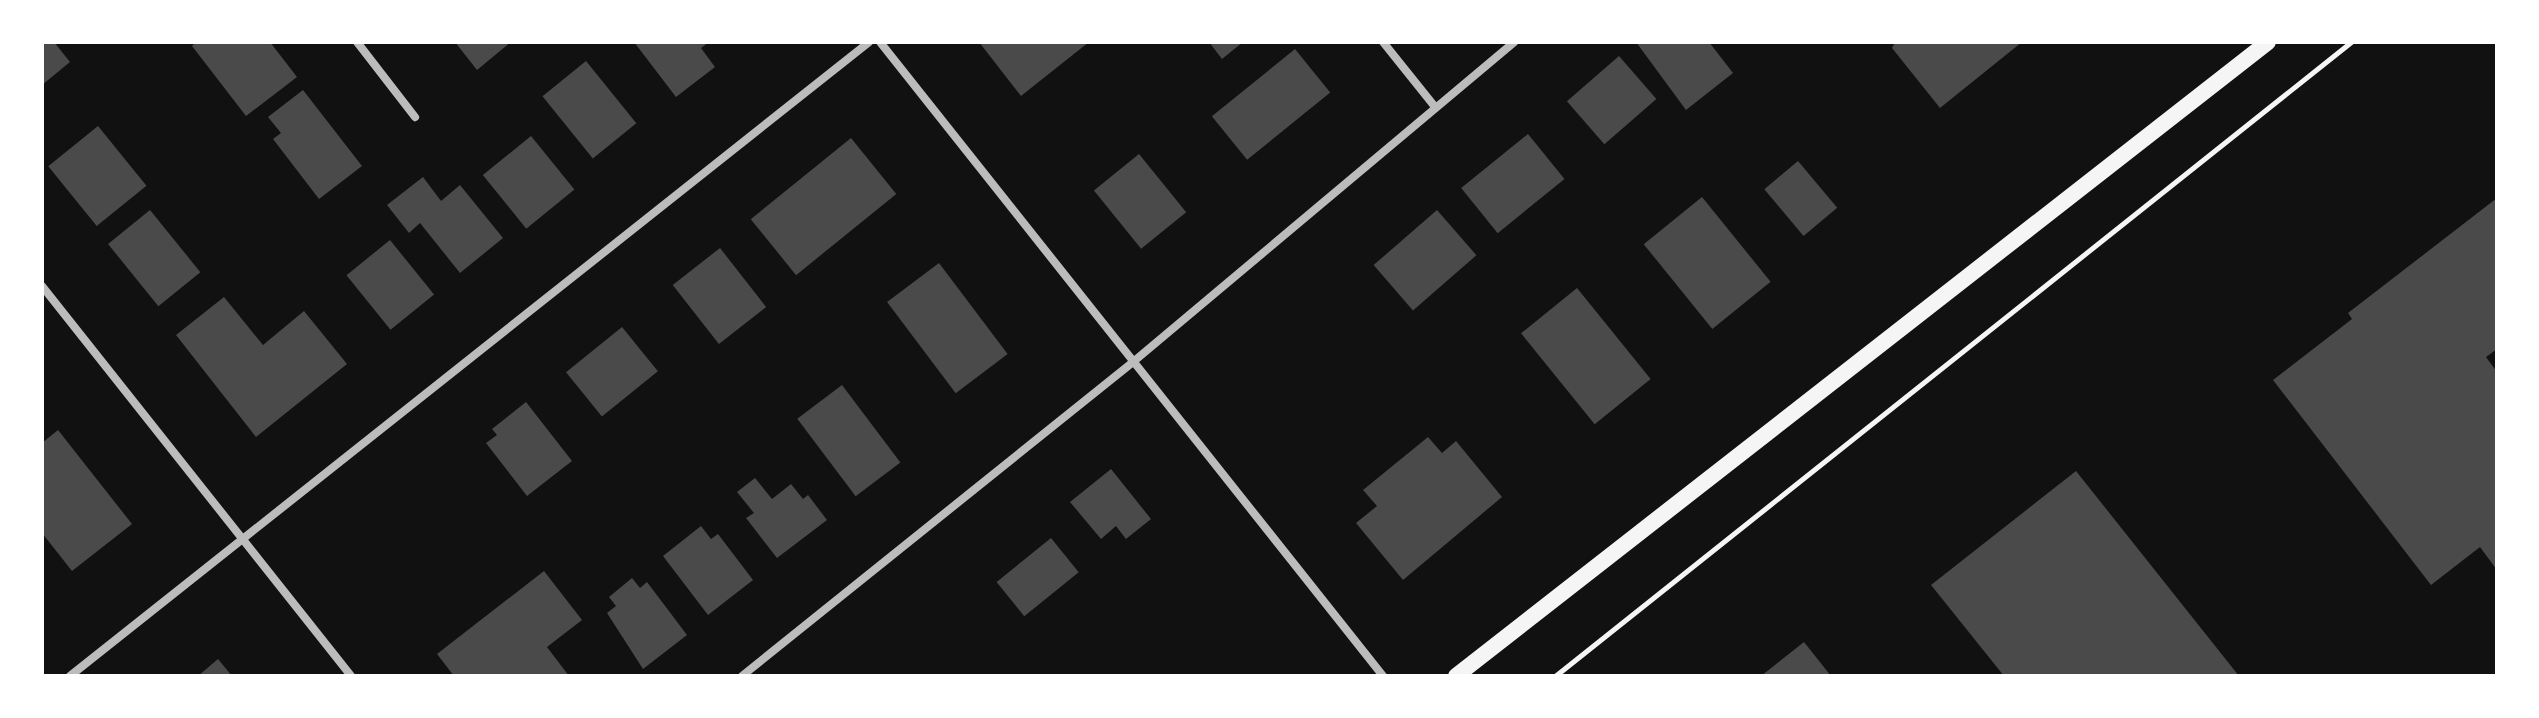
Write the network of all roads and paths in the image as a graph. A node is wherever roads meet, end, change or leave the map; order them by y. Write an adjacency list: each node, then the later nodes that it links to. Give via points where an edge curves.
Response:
1 (357, 42): 9 (street)
2 (869, 42): 12 (street)
3 (880, 42): 11 (street)
4 (1383, 42): 8 (street)
5 (1514, 42): 8 (street)
6 (2268, 42): 17 (main road)
7 (2351, 42): 18 (path)
8 (1435, 107): 11 (street)
9 (415, 117)
10 (42, 286): 12 (street)
11 (1133, 362): 15 (street); 16 (street)
12 (244, 537): 13 (street); 14 (street)
13 (70, 676)
14 (351, 676)
15 (742, 676)
16 (1383, 676)
17 (1456, 676)
18 (1555, 676)

